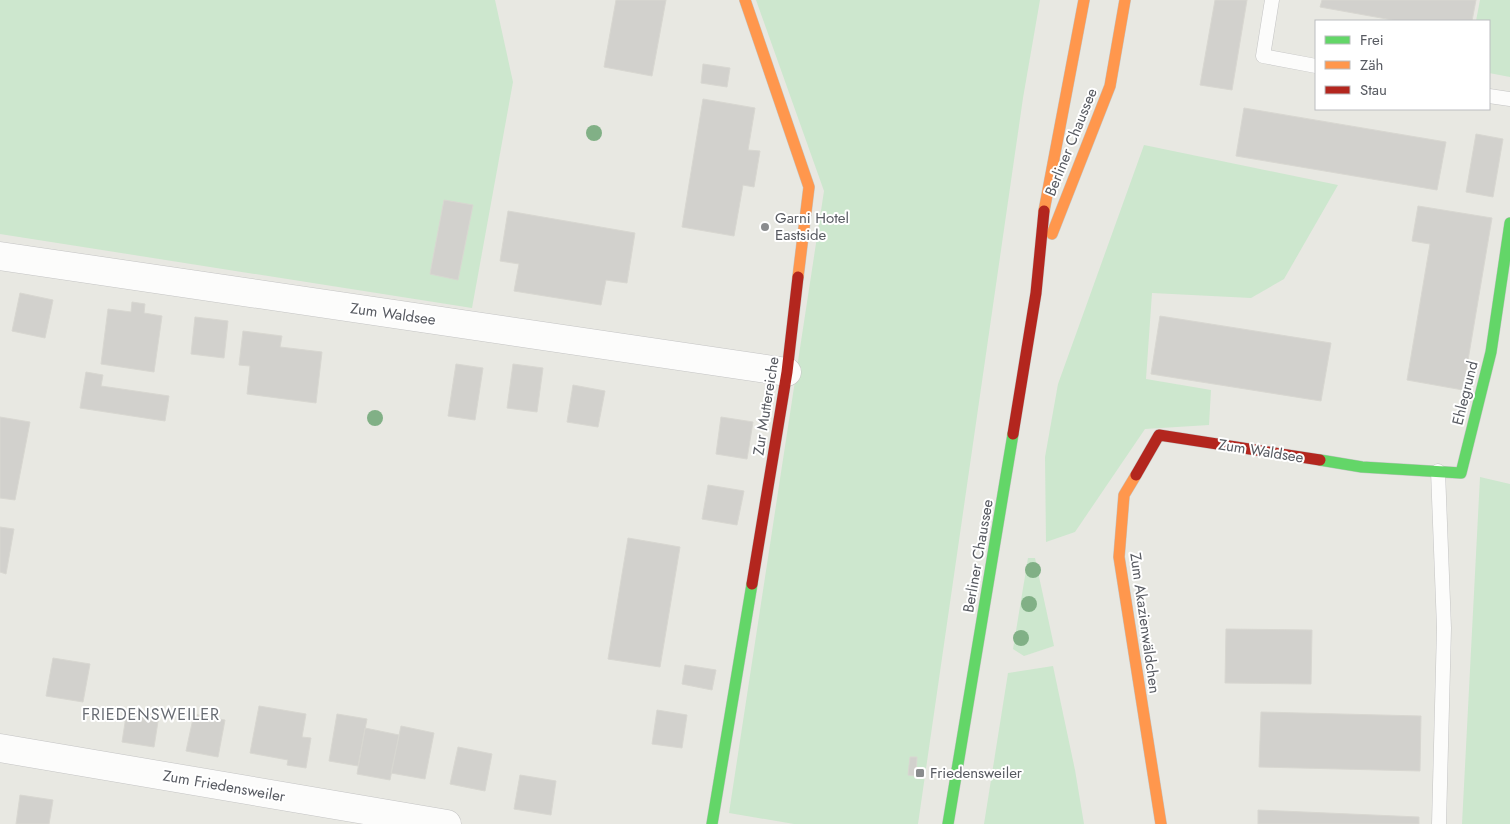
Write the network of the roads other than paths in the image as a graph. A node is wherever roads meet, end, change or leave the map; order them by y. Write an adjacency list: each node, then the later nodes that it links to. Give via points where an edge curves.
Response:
1 (745, 0): 11 (street, Zur Muttereiche, via 809,186)
2 (1084, 0): 10 (street, Berliner Chaussee, via 1051,164)
3 (1125, 0): 10 (street, Berliner Chaussee, via 1110,86 1062,206)
4 (1272, 0): 5 (lane, via 1263,56)
5 (1315, 66)
6 (1490, 96): 7 (lane)
7 (1510, 99)
8 (1510, 223): 14 (street, Ehlegrund, via 1491,352 1461,473)
9 (0, 256): 11 (street, Zum Waldsee)
10 (1036, 293): 18 (street, Berliner Chaussee)
11 (787, 372): 17 (street, Zur Muttereiche)
12 (1159, 435): 13 (street, Zum Waldsee); 19 (street, Zum Akazienwäldchen, via 1124,495 1118,557)
13 (1362, 467): 14 (street, Ehlegrund)
14 (1438, 471): 20 (lane, via 1444,628)
15 (0, 748): 16 (street, Zum Friedensweiler)
16 (447, 824)
17 (712, 824)
18 (948, 824)
19 (1161, 824)
20 (1439, 824)

